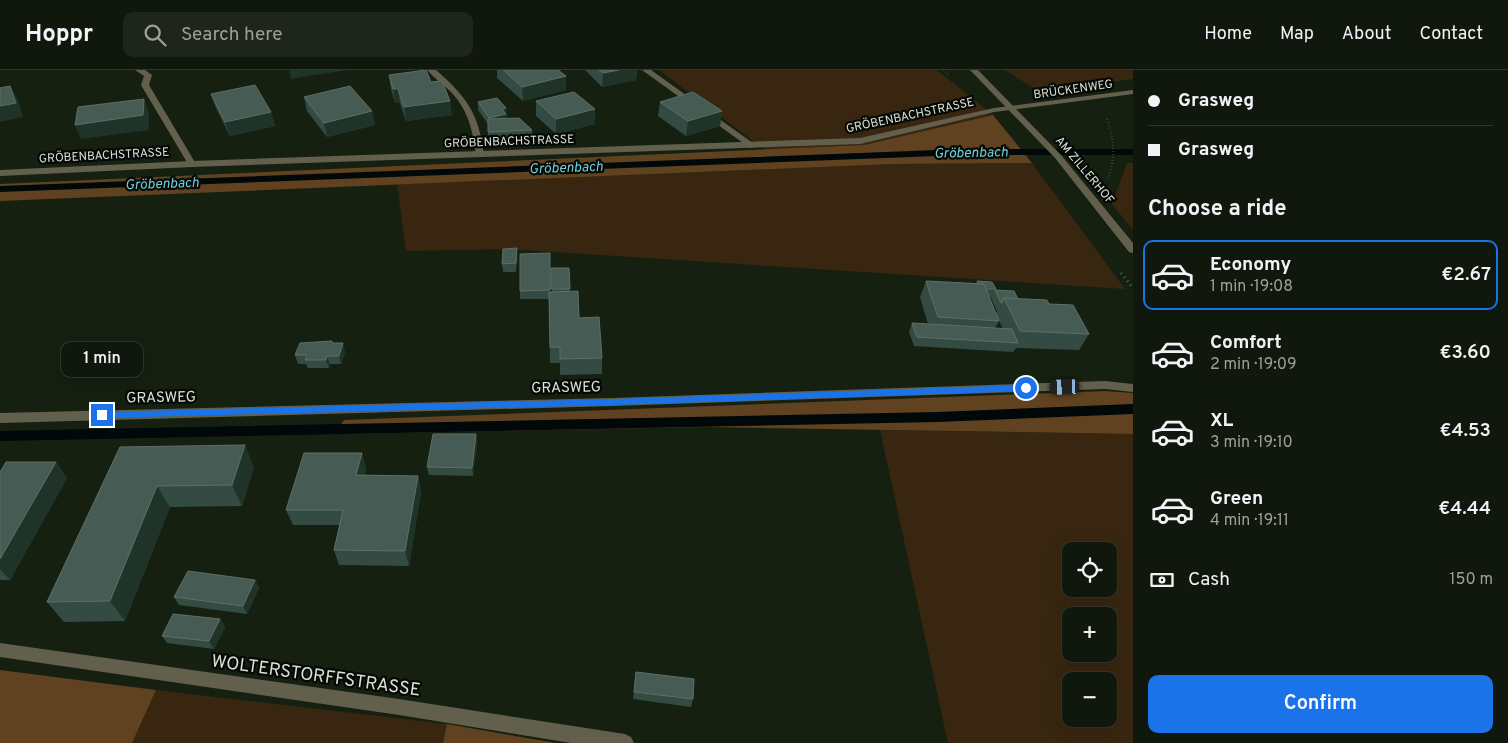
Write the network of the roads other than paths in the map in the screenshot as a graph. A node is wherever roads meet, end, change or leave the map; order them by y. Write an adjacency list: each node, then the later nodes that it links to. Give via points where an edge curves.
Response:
1 (139, 70): 9 (street, via 148,75 145,84)
2 (431, 70): 8 (street, via 460,95 471,111)
3 (646, 70): 7 (street)
4 (974, 70): 6 (street, AM ZILLERHOF)
5 (1133, 92): 6 (street, BRÜCKENWEG)
6 (1015, 108): 7 (street, GRÖBENBACHSTRASSE, via 860,141); 11 (street, AM ZILLERHOF, via 1098,203)
7 (753, 146): 8 (street, GRÖBENBACHSTRASSE)
8 (480, 155): 9 (street, GRÖBENBACHSTRASSE)
9 (192, 164): 10 (street, GRÖBENBACHSTRASSE)
10 (0, 173)
11 (1133, 250)
12 (1133, 388): 13 (street, GRASWEG, via 1105,385)
13 (0, 418)
14 (0, 650): 15 (street, WOLTERSTORFFSTRASSE)
15 (625, 743)

